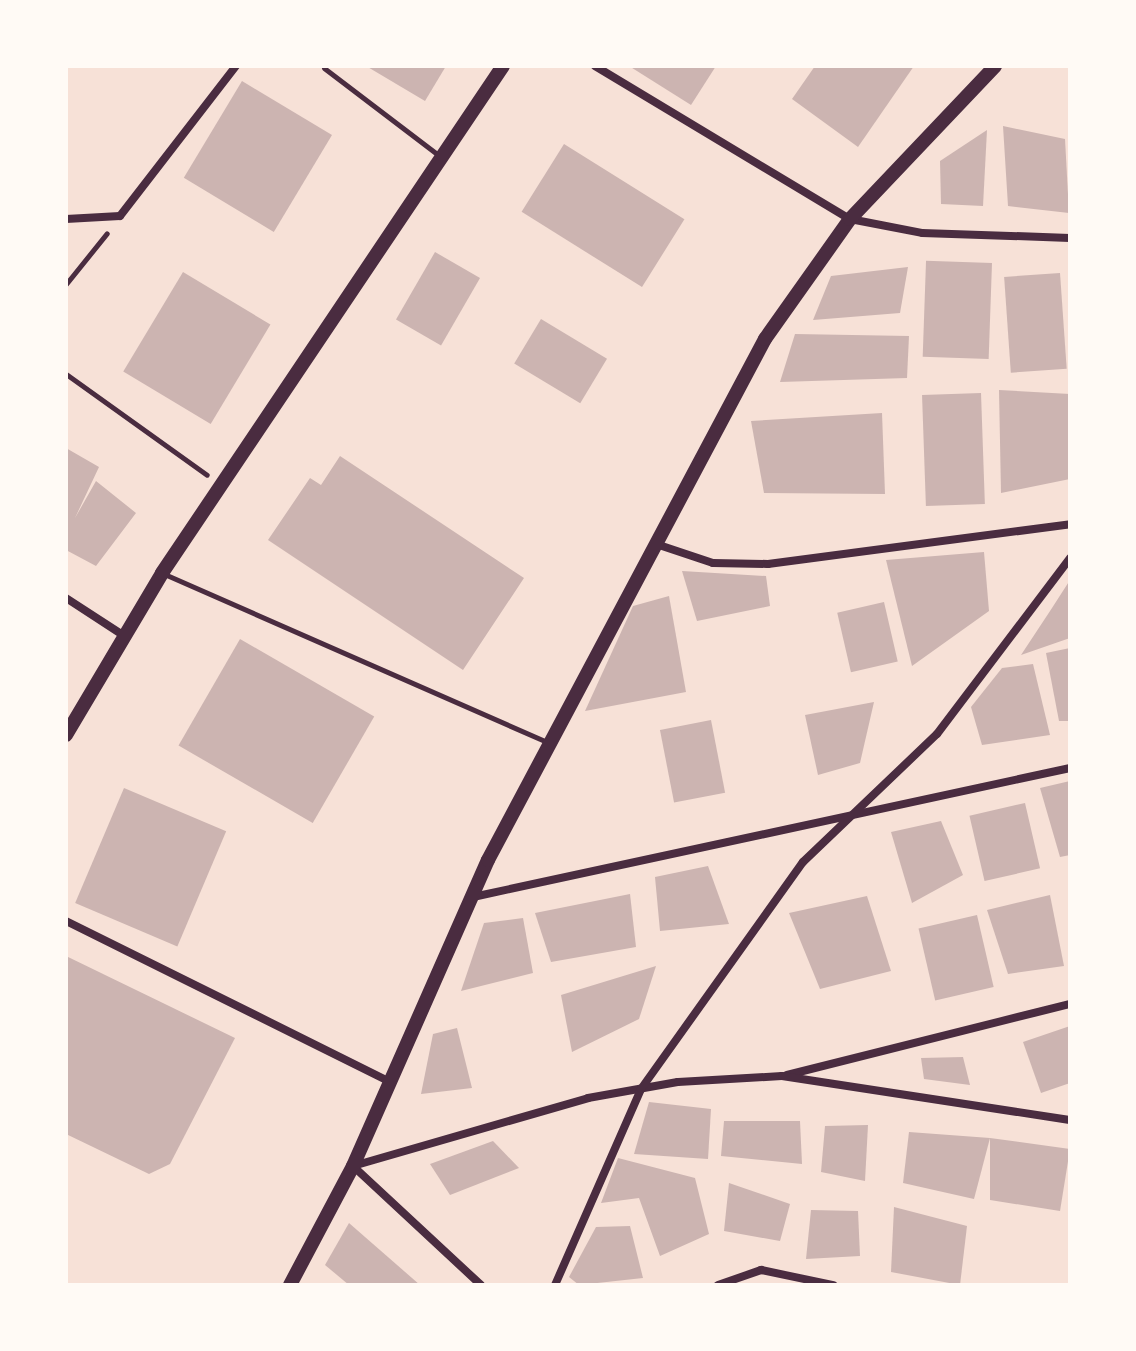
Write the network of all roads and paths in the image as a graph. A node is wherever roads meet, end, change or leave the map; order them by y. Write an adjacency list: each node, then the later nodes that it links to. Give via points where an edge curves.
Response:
1 (236, 66): 7 (street)
2 (503, 66): 6 (street)
3 (595, 66): 9 (street)
4 (995, 66): 9 (street)
5 (324, 68): 6 (lane)
6 (442, 157): 13 (street)
7 (120, 216): 8 (street); 11 (path)
8 (66, 219)
9 (850, 219): 10 (street, via 922,233); 15 (street, via 765,339)
10 (1070, 238)
11 (66, 284)
12 (66, 374): 13 (path)
13 (220, 484): 17 (street)
14 (1070, 524): 15 (street, via 768,564 713,563)
15 (651, 542): 21 (street)
16 (1070, 558): 23 (street, via 937,734)
17 (162, 573): 19 (street); 21 (lane)
18 (66, 598): 19 (street)
19 (123, 635): 20 (street)
20 (66, 735)
21 (549, 744): 24 (street)
22 (1070, 768): 23 (street)
23 (855, 812): 24 (street); 29 (street, via 803,862)
24 (472, 897): 28 (street)
25 (66, 921): 28 (street)
26 (1070, 1004): 27 (street)
27 (782, 1076): 29 (street); 30 (street)
28 (390, 1082): 31 (street)
29 (641, 1089): 31 (street); 34 (street)
30 (1070, 1120)
31 (353, 1166): 32 (street); 33 (street)
32 (290, 1285)
33 (481, 1285)
34 (555, 1285)
35 (718, 1285): 36 (street, via 761,1270)
36 (833, 1285)

